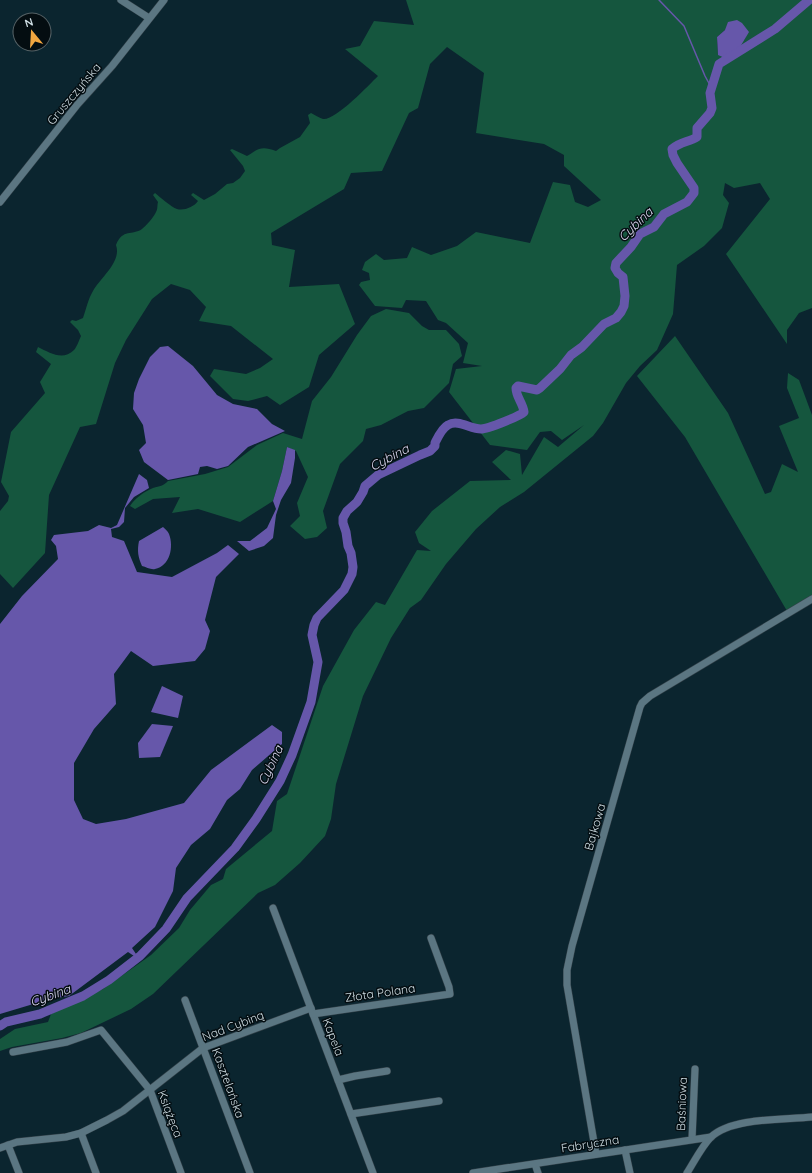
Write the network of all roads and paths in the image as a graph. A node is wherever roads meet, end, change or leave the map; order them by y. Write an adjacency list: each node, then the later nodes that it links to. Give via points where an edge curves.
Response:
1 (121, 0): 3 (street)
2 (164, 0): 3 (street, Gruszczyńska)
3 (149, 18): 4 (street, Gruszczyńska)
4 (0, 202)
5 (812, 599): 25 (street, Bajkowa, via 650,696 640,707 572,946 566,977)
6 (273, 908): 9 (street, Kapela)
7 (431, 938): 9 (street, Złota Polana, via 450,994)
8 (185, 1000): 10 (street, Kasztelańska)
9 (312, 1011): 10 (street, Nad Cybiną); 14 (street, Kapela)
10 (203, 1048): 15 (street, Nad Cybiną); 30 (street, Kasztelańska)
11 (13, 1052): 15 (street, Książęca, via 67,1042 101,1030)
12 (695, 1069): 21 (street, Baśniowa)
13 (387, 1071): 14 (street)
14 (338, 1080): 17 (street, Kapela)
15 (150, 1090): 19 (street, Nad Cybiną, via 123,1111); 29 (street, Książęca)
16 (439, 1101): 17 (street)
17 (351, 1114): 31 (street, Kapela)
18 (812, 1117): 20 (street, via 749,1122 728,1127)
19 (81, 1133): 22 (street, Nad Cybiną); 28 (street)
20 (711, 1137): 21 (street, Fabryczna); 35 (street)
21 (692, 1139): 24 (street, Fabryczna)
22 (8, 1145): 23 (street, Nad Cybiną); 27 (street)
23 (0, 1148)
24 (625, 1150): 25 (street, Fabryczna); 34 (street)
25 (596, 1154): 26 (street, Fabryczna)
26 (535, 1164): 32 (street, Fabryczna); 33 (street)
27 (19, 1173)
28 (96, 1173)
29 (181, 1173)
30 (250, 1173)
31 (373, 1173)
32 (473, 1173)
33 (538, 1173)
34 (630, 1173)
35 (687, 1173)

